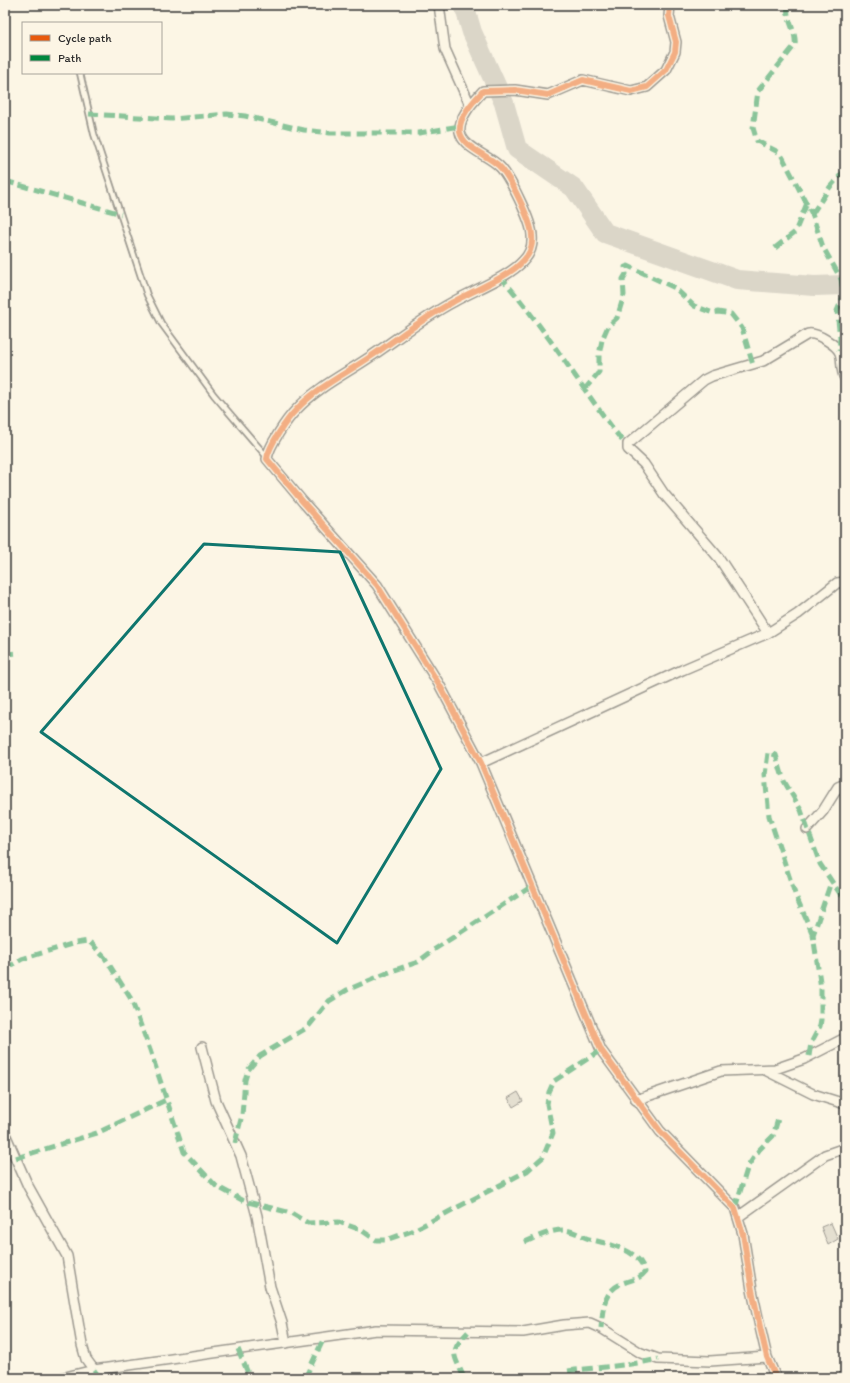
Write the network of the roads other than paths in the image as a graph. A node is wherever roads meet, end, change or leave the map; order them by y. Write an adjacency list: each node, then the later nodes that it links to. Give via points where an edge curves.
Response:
1 (439, 5): 4 (street, via 445,49)
2 (670, 5): 4 (street, via 669,16 676,42 675,52 666,70 647,87 631,91 583,80 548,95 515,90 483,91)
3 (80, 74): 6 (lane, via 94,134 147,295 161,323 214,395)
4 (470, 105): 6 (street, via 460,126 462,137 506,174 521,204 532,235 530,252 517,267 423,319 317,391 283,426)
5 (845, 378): 8 (street, via 839,351 822,337 811,333 763,361 704,380 628,444 628,449 644,464 664,494 719,558)
6 (267, 457): 9 (street, via 269,463 377,585 438,684)
7 (844, 581): 8 (street, via 837,583 798,614)
8 (768, 633): 9 (street)
9 (481, 763): 15 (street, via 601,1050)
10 (845, 784): 11 (street, via 838,787 823,811)
11 (807, 829)
12 (845, 1038): 14 (street, via 804,1059 776,1069)
13 (202, 1047): 20 (street, via 216,1101 241,1156 257,1216 270,1287)
14 (765, 1070): 15 (street, via 721,1071); 16 (street, via 817,1096)
15 (636, 1100): 19 (street, via 660,1131 707,1182 732,1204)
16 (845, 1104)
17 (5, 1134): 22 (street, via 28,1186 67,1256 82,1345 86,1359)
18 (845, 1148): 19 (street, via 825,1155)
19 (738, 1217): 21 (street)
20 (286, 1343): 21 (street, via 376,1330 516,1333 590,1323 641,1353 658,1359 710,1361); 22 (street)
21 (767, 1357): 24 (street)
22 (94, 1370): 23 (street)
23 (61, 1378)
24 (776, 1378)

